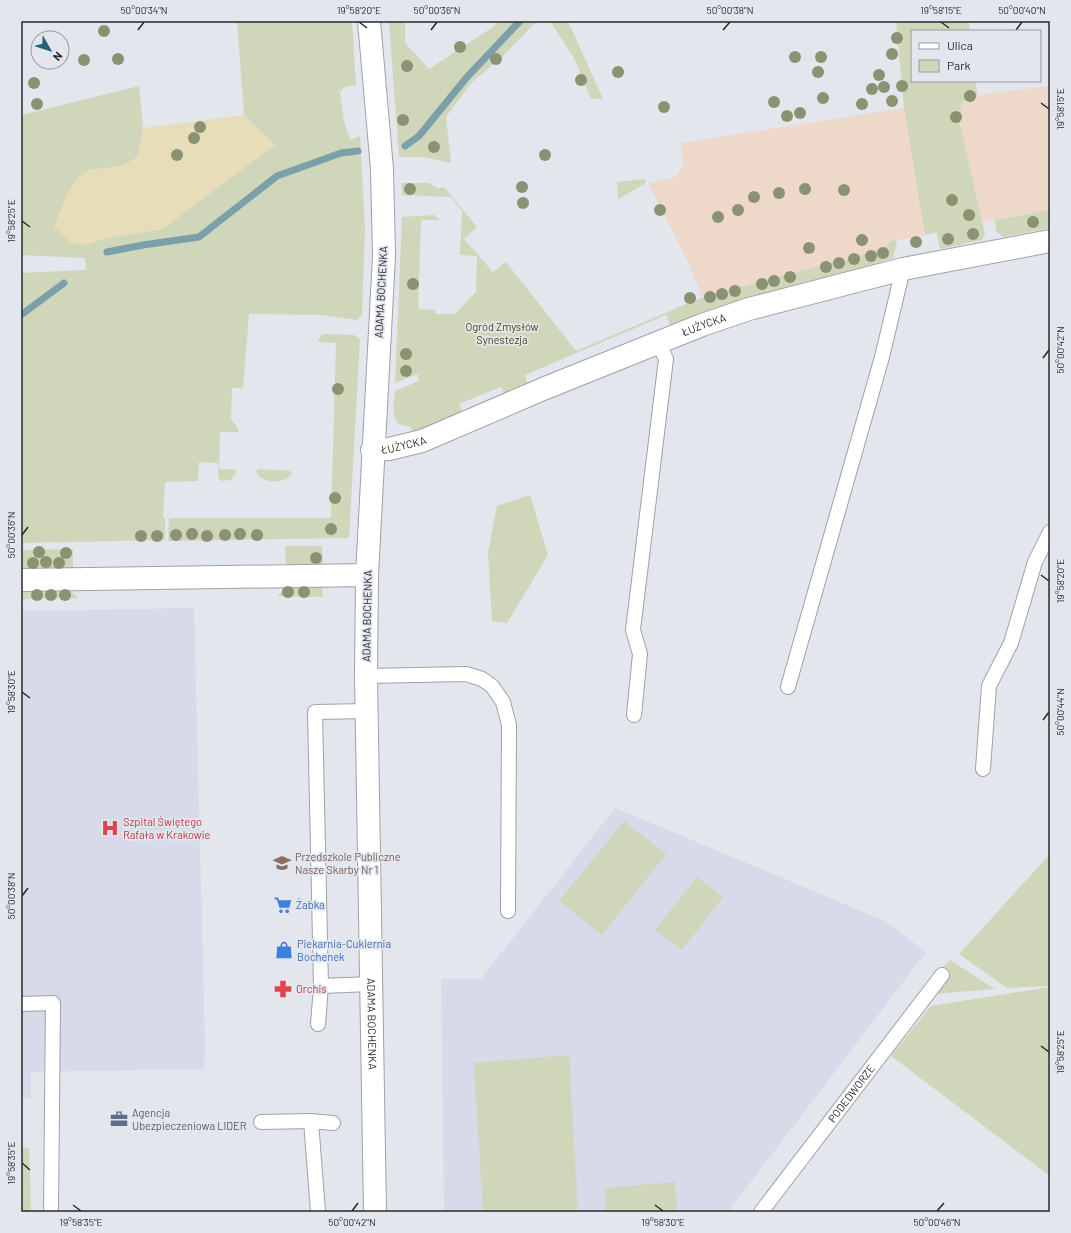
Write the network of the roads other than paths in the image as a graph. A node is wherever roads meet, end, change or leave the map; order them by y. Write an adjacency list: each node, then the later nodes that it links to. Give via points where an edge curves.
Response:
1 (370, 21): 5 (street, ADAMA BOCHENKA, via 382,169 384,256)
2 (1050, 241): 3 (street, ŁUŻYCKA)
3 (903, 269): 4 (street, ŁUŻYCKA, via 749,309); 10 (lane, via 882,358)
4 (658, 343): 5 (street, ŁUŻYCKA, via 543,389 422,442); 12 (lane, via 666,359 633,630 640,654)
5 (372, 450): 7 (street, ADAMA BOCHENKA)
6 (1050, 532): 13 (lane, via 1035,562 1011,643 990,686)
7 (367, 575): 8 (street); 9 (street, ADAMA BOCHENKA)
8 (21, 580)
9 (366, 676): 11 (street, ADAMA BOCHENKA); 14 (lane, via 466,674 482,679 492,686 503,702 509,725)
10 (788, 687)
11 (367, 711): 16 (street, ADAMA BOCHENKA); 17 (lane, via 315,712)
12 (634, 715)
13 (983, 769)
14 (508, 911)
15 (942, 975): 26 (lane, PODEDWORZE)
16 (371, 984): 17 (lane); 25 (street, ADAMA BOCHENKA)
17 (321, 986): 19 (lane)
18 (21, 1004): 23 (lane, via 53,1003)
19 (318, 1024)
20 (311, 1121): 21 (lane); 22 (lane); 24 (lane)
21 (261, 1122)
22 (333, 1123)
23 (51, 1212)
24 (318, 1212)
25 (375, 1212)
26 (761, 1212)

